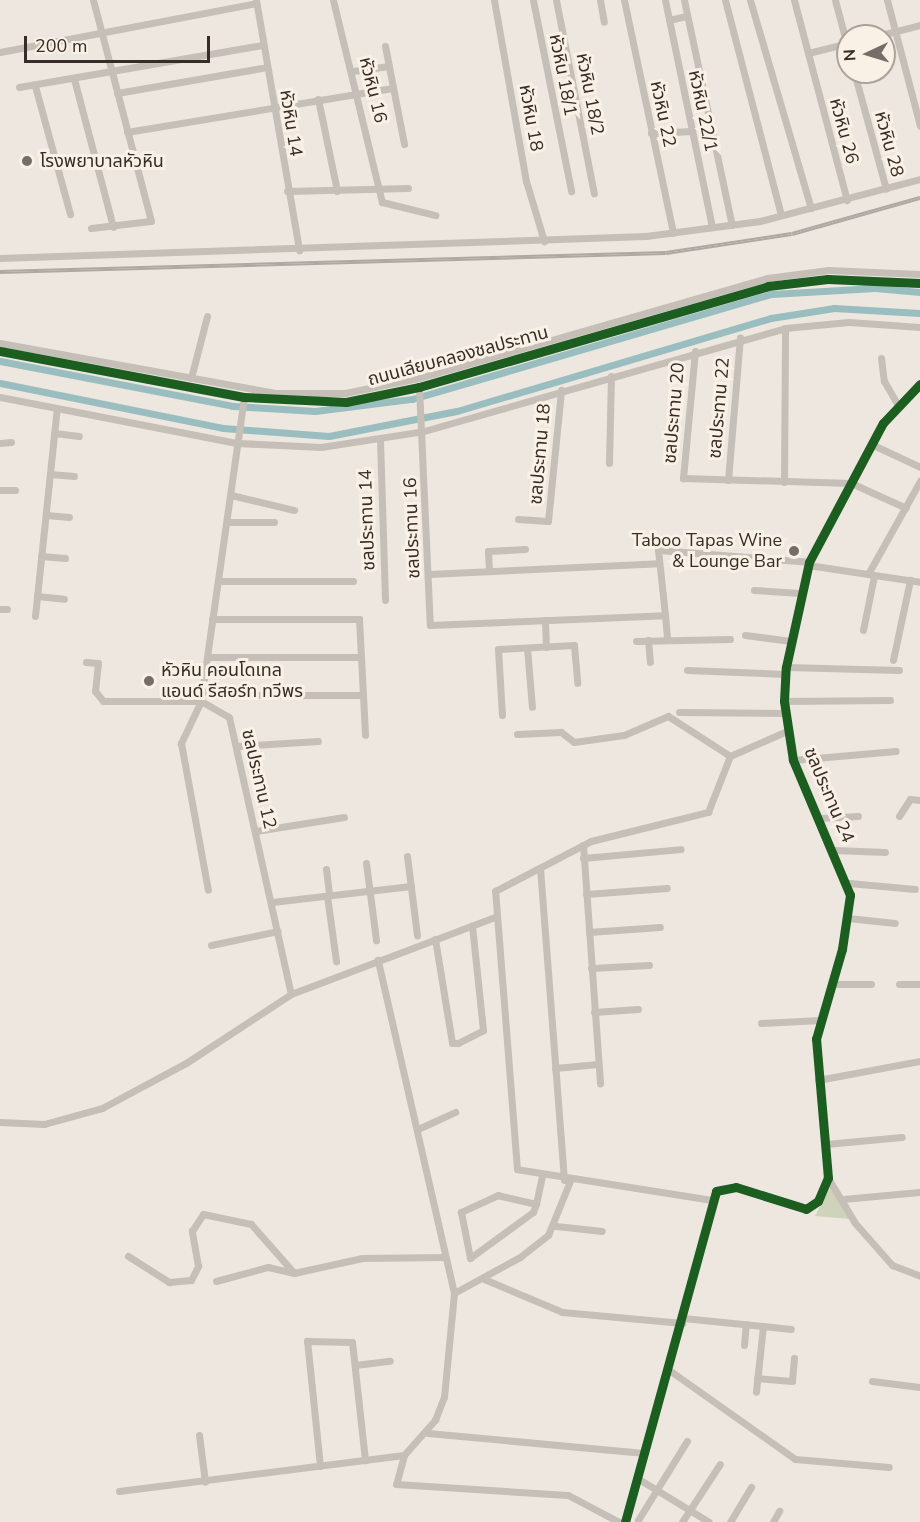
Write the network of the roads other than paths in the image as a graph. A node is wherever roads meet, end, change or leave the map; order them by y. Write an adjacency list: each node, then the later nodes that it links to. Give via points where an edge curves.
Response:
1 (333, 0): 32 (street, หัวหิน 16)
2 (494, 0): 66 (street, หัวหิน 18, via 526,181)
3 (533, 0): 54 (street, หัวหิน 18/1)
4 (556, 0): 55 (street, หัวหิน 18/2)
5 (600, 0): 18 (street)
6 (624, 0): 46 (street, หัวหิน 22)
7 (665, 0): 17 (street, หัวหิน 22/1)
8 (684, 0): 16 (street)
9 (725, 0): 60 (street)
10 (750, 0): 57 (street)
11 (794, 0): 29 (street, หัวหิน 26)
12 (835, 0): 19 (street)
13 (887, 0): 20 (street)
14 (95, 1): 22 (street)
15 (256, 2): 22 (street); 25 (street, หัวหิน 14)
16 (687, 16): 17 (street); 61 (street)
17 (669, 20): 44 (street, หัวหิน 22/1)
18 (604, 21)
19 (841, 24)
20 (893, 24)
21 (920, 25): 23 (street)
22 (102, 31): 28 (street); 33 (street)
23 (896, 32)
24 (896, 36): 43 (street)
25 (263, 45): 31 (street, หัวหิน 14); 33 (street)
26 (386, 46): 30 (street)
27 (836, 47): 29 (street)
28 (0, 52)
29 (808, 53): 56 (street, หัวหิน 26)
30 (389, 66): 32 (street); 38 (street)
31 (267, 68): 39 (street); 42 (street, หัวหิน 14)
32 (352, 71): 40 (street, หัวหิน 16)
33 (112, 72): 34 (street); 39 (street)
34 (74, 79): 36 (street); 62 (street)
35 (857, 84): 51 (street, หัวหิน 28)
36 (35, 86): 37 (street); 58 (street)
37 (19, 87)
38 (392, 88): 40 (street); 47 (street)
39 (117, 93): 45 (street)
40 (358, 93): 41 (street); 49 (street, หัวหิน 16)
41 (318, 99): 42 (street); 53 (street)
42 (274, 106): 45 (street); 52 (street, หัวหิน 14)
43 (920, 126)
44 (692, 131): 46 (street); 63 (street, หัวหิน 22/1)
45 (127, 132): 62 (street, via 151,221)
46 (651, 133): 65 (street, หัวหิน 22)
47 (404, 144)
48 (920, 179): 51 (street)
49 (382, 188): 50 (street); 53 (street); 59 (street, via 385,204)
50 (408, 188)
51 (886, 189): 56 (street)
52 (288, 191): 53 (street); 67 (street, หัวหิน 14)
53 (337, 191)
54 (571, 191)
55 (594, 193)
56 (847, 200): 57 (street)
57 (811, 208): 60 (street)
58 (70, 214)
59 (435, 215)
60 (781, 215): 61 (street)
61 (732, 225): 63 (street)
62 (113, 227): 64 (street)
63 (712, 227): 65 (street)
64 (91, 228)
65 (673, 233): 66 (street)
66 (544, 241): 67 (street)
67 (299, 250): 68 (street)
68 (0, 258)
69 (920, 274): 80 (street, ถนนเลียบคลองชลประทาน, via 828,270 766,278 419,378 345,393 276,393)
70 (920, 283): 82 (street, ถนนเลียบคลองชลประทาน, via 828,279 768,286)
71 (207, 316): 80 (street)
72 (920, 327): 73 (street, via 849,322)
73 (785, 328): 74 (street); 102 (street)
74 (740, 338): 77 (street); 100 (street, ชลประทาน 22)
75 (0, 343): 80 (street, ถนนเลียบคลองชลประทาน)
76 (0, 351): 85 (street, ถนนเลียบคลองชลประทาน)
77 (694, 351): 79 (street); 100 (street, ชลประทาน 20, via 683,478)
78 (881, 358): 86 (street, via 884,381)
79 (610, 376): 83 (street); 96 (street)
80 (191, 378)
81 (920, 384): 86 (street, ชลประทาน 24)
82 (419, 387): 85 (street, ถนนเลียบคลองชลประทาน, via 317,404); 88 (street, ชลประทาน 16)
83 (561, 390): 88 (street); 111 (street, ชลประทาน 18, via 548,521)
84 (0, 397): 87 (street)
85 (244, 397): 94 (street)
86 (898, 405): 95 (street, ชลประทาน 24)
87 (57, 408): 89 (street); 94 (street)
88 (423, 431): 91 (street); 120 (street, ชลประทาน 16)
89 (54, 433): 90 (street); 98 (street)
90 (79, 436)
91 (380, 440): 94 (street, via 321,447); 130 (street, ชลประทาน 14)
92 (11, 442): 93 (street)
93 (0, 443)
94 (237, 443): 106 (street)
95 (871, 444): 97 (street); 103 (street, ชลประทาน 24)
96 (609, 463)
97 (920, 467)
98 (50, 474): 99 (street); 109 (street)
99 (74, 476)
100 (728, 480): 102 (street)
101 (920, 481): 107 (street)
102 (784, 482): 103 (street)
103 (851, 483): 107 (street); 118 (street, ชลประทาน 24)
104 (0, 490): 105 (street)
105 (15, 490)
106 (231, 495): 108 (street); 112 (street)
107 (906, 508): 121 (street)
108 (294, 510)
109 (46, 515): 110 (street); 115 (street)
110 (69, 517)
111 (518, 519)
112 (227, 522): 113 (street); 123 (street)
113 (274, 522)
114 (525, 549): 119 (street, via 488,551)
115 (41, 556): 116 (street); 128 (street)
116 (65, 558)
117 (659, 563): 118 (street, via 658,550); 119 (street); 131 (street)
118 (808, 564): 121 (street); 127 (street, ชลประทาน 24)
119 (489, 571): 120 (street)
120 (429, 574): 134 (street, ชลประทาน 16, via 430,625)
121 (871, 575): 122 (street); 135 (street)
122 (910, 580): 125 (street); 146 (street)
123 (218, 581): 124 (street); 133 (street)
124 (353, 581)
125 (920, 582)
126 (754, 590): 127 (street)
127 (800, 593): 141 (street, ชลประทาน 24)
128 (37, 596): 129 (street); 132 (street)
129 (64, 599)
130 (385, 600)
131 (665, 615): 134 (street); 137 (street)
132 (35, 616)
133 (212, 619): 144 (street); 145 (street, via 359,619)
134 (545, 620): 142 (street)
135 (863, 630)
136 (745, 634): 141 (street)
137 (667, 639): 138 (street); 139 (street)
138 (730, 639)
139 (648, 640): 140 (street); 148 (street)
140 (636, 641)
141 (790, 641): 151 (street, ชลประทาน 24)
142 (546, 646): 143 (street); 152 (street, via 574,645)
143 (527, 648): 157 (street); 160 (street, via 498,649)
144 (207, 657): 145 (street); 154 (street)
145 (360, 657): 153 (street)
146 (893, 660)
147 (86, 662): 154 (street, via 98,663 94,691 103,701)
148 (650, 662)
149 (687, 670): 151 (street)
150 (899, 670): 151 (street)
151 (786, 671): 156 (street, ชลประทาน 24)
152 (577, 683)
153 (363, 695): 154 (street); 163 (street)
154 (202, 698): 165 (street, ชลประทาน 12, via 229,717); 188 (street, via 181,743)
155 (890, 700): 156 (street)
156 (784, 701): 159 (street, ชลประทาน 24)
157 (532, 708)
158 (679, 712): 159 (street)
159 (785, 713): 161 (street, ชลประทาน 24)
160 (502, 715)
161 (787, 731): 167 (street); 168 (street, ชลประทาน 24)
162 (517, 734): 167 (street, via 561,732 574,742 624,735 668,716)
163 (365, 735)
164 (318, 741): 165 (street)
165 (237, 746): 174 (street, ชลประทาน 12)
166 (896, 751): 168 (street)
167 (730, 756): 175 (street, via 708,812 637,826)
168 (793, 760): 173 (street, ชลประทาน 24)
169 (920, 800): 171 (street, via 910,799)
170 (858, 816): 173 (street)
171 (899, 816)
172 (344, 817): 174 (street)
173 (819, 818): 177 (street, ชลประทาน 24)
174 (256, 831): 192 (street, ชลประทาน 12)
175 (583, 845): 180 (street); 182 (street)
176 (681, 849): 180 (street)
177 (834, 849): 178 (street); 184 (street, ชลประทาน 24)
178 (885, 852)
179 (407, 856): 185 (street)
180 (584, 858): 190 (street)
181 (366, 863): 189 (street)
182 (540, 868): 193 (street, via 495,891); 219 (street)
183 (326, 869): 191 (street)
184 (849, 883): 187 (street); 194 (street, ชลประทาน 24)
185 (411, 886): 189 (street); 200 (street)
186 (667, 888): 190 (street)
187 (915, 889)
188 (208, 890)
189 (370, 891): 191 (street); 202 (street)
190 (586, 894): 199 (street)
191 (328, 896): 192 (street); 205 (street)
192 (272, 902): 198 (street, ชลประทาน 12)
193 (497, 916): 196 (street); 227 (street, via 517,1169)
194 (848, 918): 195 (street); 208 (street, ชลประทาน 24)
195 (895, 923)
196 (472, 926): 201 (street); 201 (street, via 483,1030 458,1043 452,1043)
197 (660, 927): 199 (street)
198 (278, 931): 203 (street); 212 (street, ชลประทาน 12)
199 (589, 932): 207 (street)
200 (417, 935)
201 (435, 939): 204 (street)
202 (376, 940)
203 (211, 945)
204 (378, 960): 212 (street); 224 (street)
205 (336, 961)
206 (650, 964): 207 (street)
207 (591, 968): 214 (street)
208 (831, 984): 209 (street); 215 (street, ชลประทาน 24)
209 (871, 984)
210 (899, 984): 211 (street)
211 (920, 984)
212 (291, 994): 223 (street, via 129,1096 44,1124)
213 (638, 1009): 214 (street)
214 (594, 1012): 218 (street)
215 (821, 1020): 216 (street); 220 (street, ชลประทาน 24, via 816,1039)
216 (761, 1023)
217 (920, 1061): 220 (street)
218 (598, 1064): 219 (street); 221 (street)
219 (555, 1068): 229 (street)
220 (818, 1080): 226 (street, ชลประทาน 24)
221 (600, 1083)
222 (455, 1112): 224 (street)
223 (0, 1122)
224 (418, 1129): 237 (street)
225 (902, 1137): 226 (street)
226 (826, 1144): 228 (street, ชลประทาน 24)
227 (542, 1175): 229 (street); 233 (street)
228 (828, 1178): 231 (street); 232 (street, via 818,1201 806,1209 726,1185)
229 (567, 1181): 232 (street); 234 (street)
230 (920, 1192): 231 (street)
231 (843, 1199): 239 (street, via 855,1223 892,1265)
232 (712, 1200): 243 (street)
233 (537, 1204): 233 (street, via 533,1212 470,1258 461,1212 498,1195)
234 (556, 1226): 235 (street); 240 (street)
235 (602, 1231)
236 (128, 1256): 238 (street, via 169,1282 191,1280 198,1266 192,1231 204,1215 251,1224)
237 (446, 1257): 238 (street, via 362,1258); 242 (street)
238 (294, 1273): 241 (street, via 268,1268)
239 (920, 1276)
240 (484, 1280): 242 (street); 243 (street, via 562,1312)
241 (216, 1281)
242 (454, 1293): 256 (street, via 444,1397)
243 (682, 1321): 244 (street); 251 (street)
244 (746, 1324): 245 (street); 247 (street)
245 (763, 1326): 246 (street); 252 (street)
246 (791, 1329)
247 (744, 1345)
248 (794, 1358): 252 (street, via 792,1381)
249 (390, 1361): 250 (street)
250 (355, 1365): 261 (street); 263 (street, via 352,1342 307,1341)
251 (669, 1370): 259 (street); 264 (street, via 795,1459)
252 (757, 1378): 255 (street)
253 (872, 1381): 254 (street)
254 (920, 1387)
255 (756, 1392)
256 (428, 1433): 259 (street); 260 (street)
257 (199, 1435): 266 (street)
258 (687, 1441): 268 (street)
259 (644, 1453): 265 (street)
260 (404, 1455): 261 (street); 272 (street, via 396,1484 568,1495)
261 (365, 1460): 263 (street)
262 (720, 1464): 270 (street)
263 (320, 1466): 266 (street)
264 (889, 1467)
265 (637, 1479): 268 (street); 273 (street)
266 (205, 1482): 269 (street)
267 (751, 1487): 276 (street)
268 (657, 1489): 270 (street); 271 (street)
269 (120, 1491)
270 (690, 1510): 274 (street); 275 (street)
271 (638, 1520)
272 (619, 1522)
273 (625, 1522)
274 (682, 1522)
275 (709, 1522)
276 (730, 1522)
277 (772, 1522): 278 (street, via 779,1511)
278 (778, 1522)

